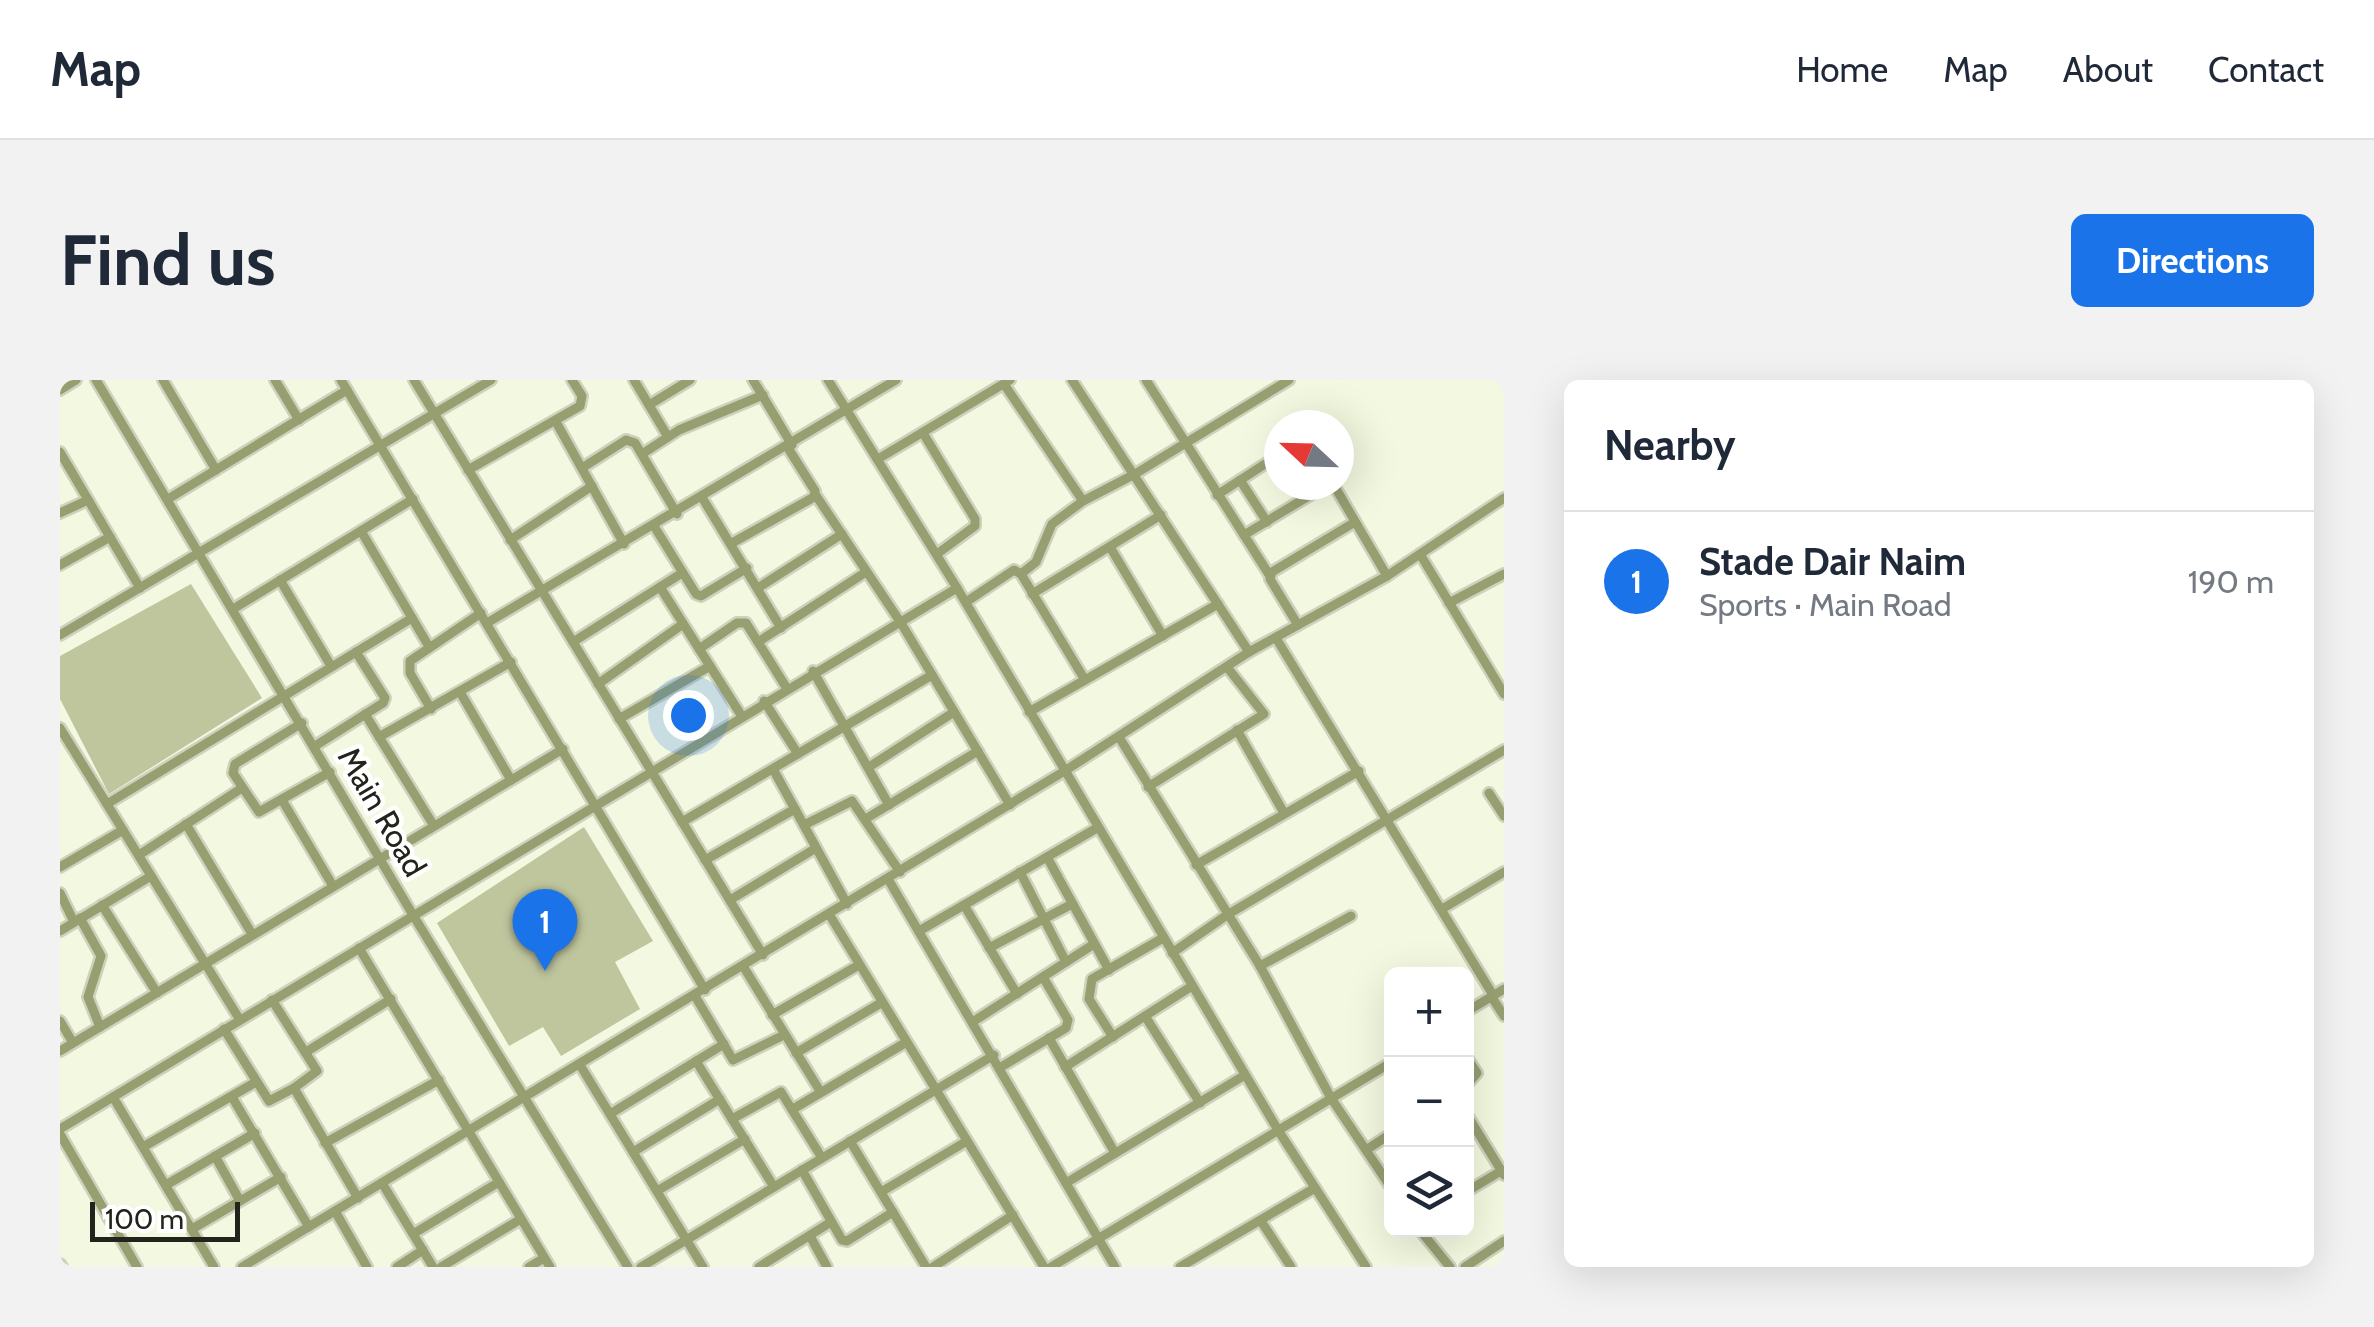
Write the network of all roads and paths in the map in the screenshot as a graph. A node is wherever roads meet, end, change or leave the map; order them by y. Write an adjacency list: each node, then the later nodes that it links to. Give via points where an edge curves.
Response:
1 (76, 380): 19 (street)
2 (275, 380): 26 (street)
3 (341, 380): 20 (street)
4 (414, 380): 25 (street)
5 (491, 380): 25 (street)
6 (572, 380): 27 (street, via 583,402)
7 (634, 380): 23 (street)
8 (690, 380): 23 (street)
9 (754, 380): 22 (street)
10 (828, 380): 24 (street)
11 (896, 380): 24 (street)
12 (1072, 380): 40 (street)
13 (1146, 380): 30 (street)
14 (1266, 380): 21 (street)
15 (1289, 380): 21 (street)
16 (100, 381): 47 (street, Main Road)
17 (165, 381): 38 (street)
18 (1007, 382): 28 (street); 52 (street)
19 (60, 390)
20 (347, 390): 26 (street); 31 (street)
21 (1272, 390): 30 (street)
22 (762, 395): 29 (street); 32 (street)
23 (649, 404): 29 (street)
24 (846, 410): 32 (street); 35 (street)
25 (434, 413): 31 (street); 39 (street)
26 (299, 420): 38 (street)
27 (556, 422): 37 (street); 39 (street)
28 (923, 433): 35 (street); 68 (street, via 976,519 976,526)
29 (668, 437): 33 (street)
30 (1186, 444): 40 (street); 44 (street)
31 (380, 445): 48 (street); 67 (street)
32 (790, 446): 43 (street); 45 (street)
33 (642, 454): 37 (street, via 626,440); 54 (street)
34 (62, 458): 49 (street)
35 (878, 459): 68 (street)
36 (1264, 465): 41 (street)
37 (582, 468): 42 (street)
38 (216, 470): 47 (street)
39 (468, 470): 63 (street)
40 (1135, 474): 52 (street); 55 (street)
41 (1240, 480): 44 (street); 56 (street)
42 (592, 486): 63 (street); 65 (street)
43 (815, 494): 60 (street); 64 (street)
44 (1217, 495): 61 (street)
45 (703, 498): 54 (street); 64 (street)
46 (1504, 498): 69 (street)
47 (168, 499): 67 (street, Main Road)
48 (412, 499): 59 (street); 89 (street)
49 (88, 500): 53 (street); 62 (street)
50 (1303, 500): 56 (street)
51 (1339, 500): 57 (street)
52 (1083, 501): 74 (street, via 1052,524 1036,562)
53 (60, 513)
54 (677, 514): 58 (street)
55 (1161, 515): 66 (street); 87 (street)
56 (1266, 522): 61 (street)
57 (1355, 522): 76 (street); 77 (street)
58 (654, 526): 65 (street); 73 (street)
59 (360, 531): 78 (street); 90 (street)
60 (842, 534): 72 (street); 81 (street)
61 (1244, 535): 76 (street)
62 (110, 537): 70 (street); 80 (street)
63 (510, 540): 83 (street)
64 (732, 543): 71 (street)
65 (624, 544): 83 (street)
66 (1110, 547): 84 (street); 97 (street)
67 (200, 553): 80 (street); 88 (street, Main Road)
68 (937, 554): 82 (street)
69 (1420, 554): 77 (street); 86 (street)
70 (60, 565)
71 (747, 568): 73 (street, via 701,596); 81 (street)
72 (866, 572): 92 (street); 95 (street)
73 (682, 573): 79 (street)
74 (1021, 574): 84 (street); 85 (street, via 1014,570)
75 (1504, 574): 86 (street)
76 (1270, 576): 94 (street)
77 (1386, 576): 94 (street)
78 (280, 580): 88 (street); 106 (street)
79 (660, 587): 93 (street); 99 (street)
80 (140, 588): 96 (street)
81 (758, 588): 95 (street)
82 (956, 588): 85 (street); 92 (street)
83 (542, 592): 91 (street); 99 (street)
84 (1032, 594): 111 (street)
85 (966, 602): 120 (street)
86 (1450, 603): 116 (street)
87 (1218, 604): 97 (street); 104 (street)
88 (234, 608): 115 (street, Main Road)
89 (480, 612): 91 (street); 101 (street)
90 (412, 618): 101 (street); 103 (street)
91 (487, 623): 105 (street)
92 (901, 623): 109 (street); 110 (street)
93 (683, 624): 102 (street); 112 (street)
94 (1298, 625): 98 (street)
95 (781, 628): 100 (street)
96 (60, 635)
97 (1163, 636): 111 (street)
98 (1276, 638): 104 (street); 138 (street)
99 (573, 642): 112 (street)
100 (758, 642): 102 (street, via 742,622); 113 (street)
101 (428, 645): 118 (street, via 409,667)
102 (699, 649): 107 (street)
103 (356, 652): 106 (street); 121 (street, via 384,698)
104 (1250, 652): 108 (street)
105 (511, 662): 114 (street); 131 (street)
106 (331, 666): 115 (street)
107 (710, 666): 122 (street); 123 (street)
108 (1227, 667): 127 (street, via 1264,714); 128 (street)
109 (814, 671): 113 (street); 125 (street)
110 (932, 675): 119 (street); 125 (street)
111 (1085, 680): 120 (street)
112 (598, 684): 123 (street)
113 (786, 687): 117 (street)
114 (460, 692): 118 (street); 141 (street)
115 (285, 694): 124 (street, Main Road); 146 (street)
116 (1504, 694)
117 (764, 700): 122 (street); 134 (street)
118 (430, 709): 129 (street)
119 (954, 712): 133 (street); 135 (street)
120 (1029, 712): 140 (street)
121 (365, 714): 129 (street); 130 (street)
122 (741, 715): 137 (street)
123 (619, 719): 137 (street)
124 (302, 723): 130 (street, Main Road); 143 (street, via 235,764)
125 (846, 725): 134 (street); 135 (street)
126 (60, 728): 146 (street)
127 (1236, 730): 142 (street); 151 (street)
128 (1119, 736): 140 (street); 142 (street)
129 (380, 737): 158 (street)
130 (316, 746): 139 (street, Main Road)
131 (563, 749): 141 (street); 147 (street)
132 (1504, 750): 154 (street)
133 (978, 752): 148 (street); 149 (street)
134 (798, 754): 136 (street)
135 (869, 767): 149 (street)
136 (773, 768): 150 (street); 155 (street)
137 (651, 770): 147 (street); 155 (street)
138 (1359, 771): 151 (street); 154 (street)
139 (330, 772): 145 (street); 164 (street, Main Road)
140 (1064, 772): 148 (street); 159 (street)
141 (511, 780): 158 (street)
142 (1148, 787): 168 (street)
143 (242, 788): 145 (street, via 259,812); 156 (street)
144 (1489, 794): 152 (street)
145 (282, 800): 174 (street)
146 (107, 804): 160 (street)
147 (596, 804): 183 (street); 206 (street)
148 (1010, 804): 169 (street)
149 (889, 805): 153 (street)
150 (795, 809): 157 (street); 166 (street)
151 (1284, 813): 168 (street)
152 (1504, 816)
153 (867, 818): 157 (street, via 852,801); 169 (street)
154 (1389, 820): 181 (street); 184 (street)
155 (682, 822): 166 (street)
156 (186, 824): 163 (street); 190 (street)
157 (804, 825): 161 (street)
158 (434, 826): 164 (street)
159 (1097, 828): 165 (street); 191 (street)
160 (123, 830): 163 (street); 167 (street)
161 (816, 848): 176 (street); 177 (street)
162 (60, 850): 167 (street)
163 (139, 855): 172 (street)
164 (380, 858): 174 (street); 183 (street, Main Road)
165 (1047, 858): 170 (street); 178 (street)
166 (705, 860): 176 (street)
167 (63, 864)
168 (1196, 865): 184 (street)
169 (900, 872): 173 (street)
170 (1020, 872): 180 (street); 186 (street)
171 (1504, 872): 181 (street)
172 (151, 876): 179 (street); 198 (street)
173 (888, 879): 177 (street); 189 (street)
174 (334, 886): 190 (street)
175 (60, 893): 187 (street)
176 (730, 900): 196 (street)
177 (847, 904): 182 (street)
178 (1072, 904): 186 (street); 192 (street)
179 (102, 906): 187 (street); 207 (street)
180 (964, 906): 189 (street); 194 (street)
181 (1442, 909): 209 (street)
182 (829, 914): 196 (street); 199 (street)
183 (413, 915): 193 (street); 246 (street, Main Road)
184 (1227, 915): 195 (street); 201 (street)
185 (1351, 916): 201 (street)
186 (1044, 918): 194 (street); 197 (street)
187 (77, 920): 188 (street); 221 (street, via 101,956 88,997)
188 (60, 930)
189 (919, 931): 220 (street)
190 (252, 934): 198 (street)
191 (1163, 938): 195 (street); 202 (street)
192 (1094, 944): 197 (street); 202 (street)
193 (359, 948): 211 (street); 212 (street)
194 (989, 948): 208 (street)
195 (1172, 953): 204 (street)
196 (763, 955): 200 (street)
197 (1066, 962): 203 (street)
198 (206, 964): 207 (street); 218 (street)
199 (859, 965): 213 (street); 215 (street)
200 (743, 966): 206 (street); 215 (street)
201 (1260, 966): 247 (street)
202 (1108, 970): 224 (street, via 1092,979 1088,991)
203 (1043, 977): 208 (street); 225 (street, via 1068,1020)
204 (1192, 986): 216 (street); 238 (street)
205 (1504, 988): 209 (street)
206 (705, 990): 210 (street)
207 (157, 994): 221 (street)
208 (1017, 994): 220 (street)
209 (1492, 995): 214 (street); 217 (street)
210 (694, 996): 228 (street); 234 (street)
211 (390, 999): 230 (street); 239 (street)
212 (272, 1000): 218 (street); 230 (street)
213 (882, 1004): 227 (street); 231 (street)
214 (1474, 1007)
215 (772, 1015): 223 (street)
216 (1145, 1016): 224 (street); 249 (street)
217 (1504, 1016)
218 (240, 1020): 222 (street)
219 (60, 1021): 226 (street)
220 (974, 1021): 232 (street)
221 (100, 1027): 226 (street)
222 (224, 1030): 240 (street); 244 (street)
223 (784, 1035): 228 (street, via 736,1062); 231 (street)
224 (1113, 1036): 235 (street)
225 (1049, 1038): 235 (street); 236 (street)
226 (73, 1043): 229 (street)
227 (905, 1043): 242 (street); 243 (street)
228 (724, 1044): 233 (street)
229 (60, 1051)
230 (306, 1052): 241 (street, via 317,1072)
231 (796, 1053): 243 (street)
232 (994, 1055): 236 (street); 242 (street)
233 (696, 1061): 248 (street); 251 (street)
234 (580, 1065): 246 (street); 251 (street)
235 (1065, 1066): 266 (street)
236 (1001, 1067): 275 (street)
237 (1384, 1067): 247 (street)
238 (1245, 1075): 249 (street); 254 (street)
239 (439, 1080): 256 (street); 262 (street)
240 (256, 1082): 241 (street, via 273,1102); 245 (street)
241 (294, 1088): 262 (street)
242 (936, 1090): 260 (street); 261 (street)
243 (820, 1091): 250 (street)
244 (113, 1097): 255 (street); 263 (street)
245 (232, 1097): 257 (street); 263 (street)
246 (527, 1097): 256 (street); 309 (street, Main Road)
247 (1332, 1098): 254 (street); 264 (street)
248 (720, 1099): 252 (street); 265 (street)
249 (1200, 1102): 266 (street)
250 (792, 1109): 252 (street, via 781,1092); 268 (street)
251 (610, 1114): 265 (street)
252 (732, 1119): 258 (street)
253 (1474, 1127): 270 (street)
254 (1278, 1130): 278 (street); 295 (street)
255 (60, 1132): 301 (street)
256 (469, 1132): 273 (street); 274 (street)
257 (254, 1133): 267 (street); 271 (street)
258 (745, 1139): 277 (street); 280 (street)
259 (1384, 1139): 264 (street)
260 (850, 1141): 268 (street); 281 (street)
261 (967, 1141): 281 (street); 286 (street)
262 (325, 1143): 282 (street)
263 (143, 1147): 276 (street)
264 (1366, 1150): 272 (street)
265 (633, 1152): 280 (street)
266 (1115, 1154): 275 (street)
267 (215, 1156): 276 (street); 283 (street)
268 (822, 1158): 269 (street)
269 (802, 1170): 277 (street); 289 (street)
270 (1503, 1173): 279 (street)
271 (281, 1176): 283 (street); 290 (street)
272 (1384, 1177)
273 (499, 1182): 287 (street); 292 (street)
274 (382, 1183): 282 (street); 292 (street)
275 (1066, 1183): 295 (street)
276 (166, 1186): 291 (street)
277 (774, 1187): 296 (street)
278 (1316, 1188): 288 (street); 318 (street)
279 (1474, 1188)
280 (657, 1191): 296 (street)
281 (881, 1192): 285 (street)
282 (358, 1198): 284 (street)
283 (240, 1201): 291 (street)
284 (334, 1211): 290 (street); 304 (street)
285 (892, 1212): 289 (street, via 847,1241); 314 (street)
286 (1014, 1215): 314 (street); 315 (street)
287 (521, 1219): 299 (street); 307 (street)
288 (1261, 1220): 300 (street); 317 (street)
289 (831, 1222): 293 (street)
290 (309, 1226): 303 (street)
291 (192, 1229): 302 (street)
292 (413, 1234): 298 (street)
293 (810, 1236): 312 (street); 313 (street)
294 (1426, 1237): 319 (street)
295 (1097, 1239): 315 (street); 316 (street)
296 (686, 1240): 310 (street); 311 (street)
297 (1504, 1240): 320 (street)
298 (423, 1250): 305 (street); 306 (street)
299 (547, 1262): 308 (street)
300 (1187, 1265)
301 (137, 1267)
302 (214, 1267)
303 (242, 1267)
304 (365, 1267)
305 (398, 1267)
306 (433, 1267)
307 (441, 1267)
308 (529, 1267)
309 (628, 1267)
310 (641, 1267)
311 (703, 1267)
312 (759, 1267)
313 (828, 1267)
314 (929, 1267)
315 (1047, 1267)
316 (1114, 1267)
317 (1291, 1267)
318 (1366, 1267)
319 (1450, 1267)
320 (1464, 1267)

